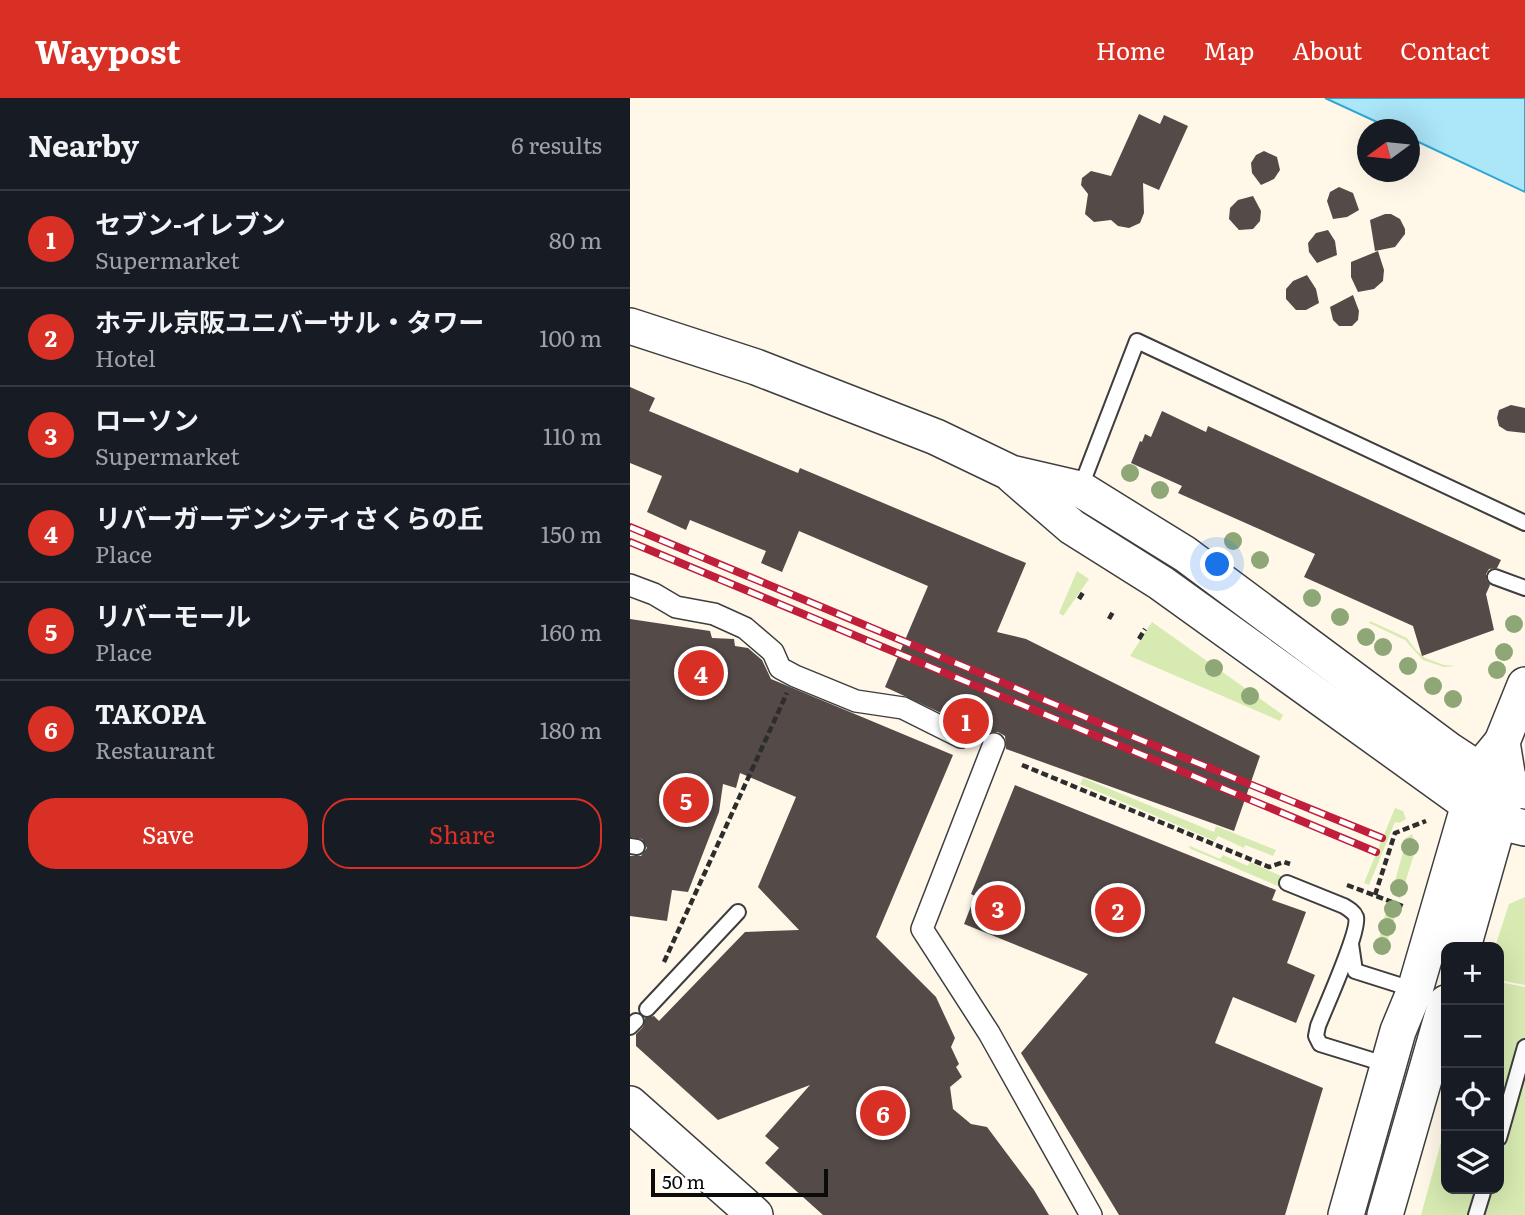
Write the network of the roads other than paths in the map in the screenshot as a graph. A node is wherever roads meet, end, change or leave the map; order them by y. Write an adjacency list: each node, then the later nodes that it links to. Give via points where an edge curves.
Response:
1 (630, 326): 2 (street, via 756,367 936,437)
2 (1010, 473): 3 (street); 12 (street, via 1072,527 1161,583)
3 (1080, 489): 4 (lane, via 1137,341); 11 (street, via 1185,554 1450,751)
4 (1525, 523)
5 (1495, 577): 7 (lane)
6 (630, 585): 9 (street, via 676,607 714,614 746,628 773,652 780,668 795,677 856,701 903,708)
7 (1525, 588)
8 (1525, 685): 11 (street, via 1502,742)
9 (961, 737)
10 (994, 744): 26 (street, via 922,929 989,1032)
11 (1504, 782): 12 (street); 13 (street)
12 (1468, 804): 13 (street); 18 (street)
13 (1513, 825): 17 (street)
14 (1287, 883): 16 (lane, via 1351,910 1356,928)
15 (738, 912): 19 (lane)
16 (1351, 942): 18 (lane, via 1355,971); 21 (lane, via 1316,1036 1320,1044)
17 (1465, 942)
18 (1431, 997): 21 (street, via 1398,1031); 28 (street)
19 (647, 1009)
20 (1525, 1047): 23 (lane)
21 (1388, 1066): 27 (street)
22 (630, 1104): 25 (street)
23 (1501, 1131)
24 (1482, 1194): 29 (lane)
25 (755, 1215)
26 (1091, 1215)
27 (1346, 1215)
28 (1385, 1215)
29 (1476, 1215)

